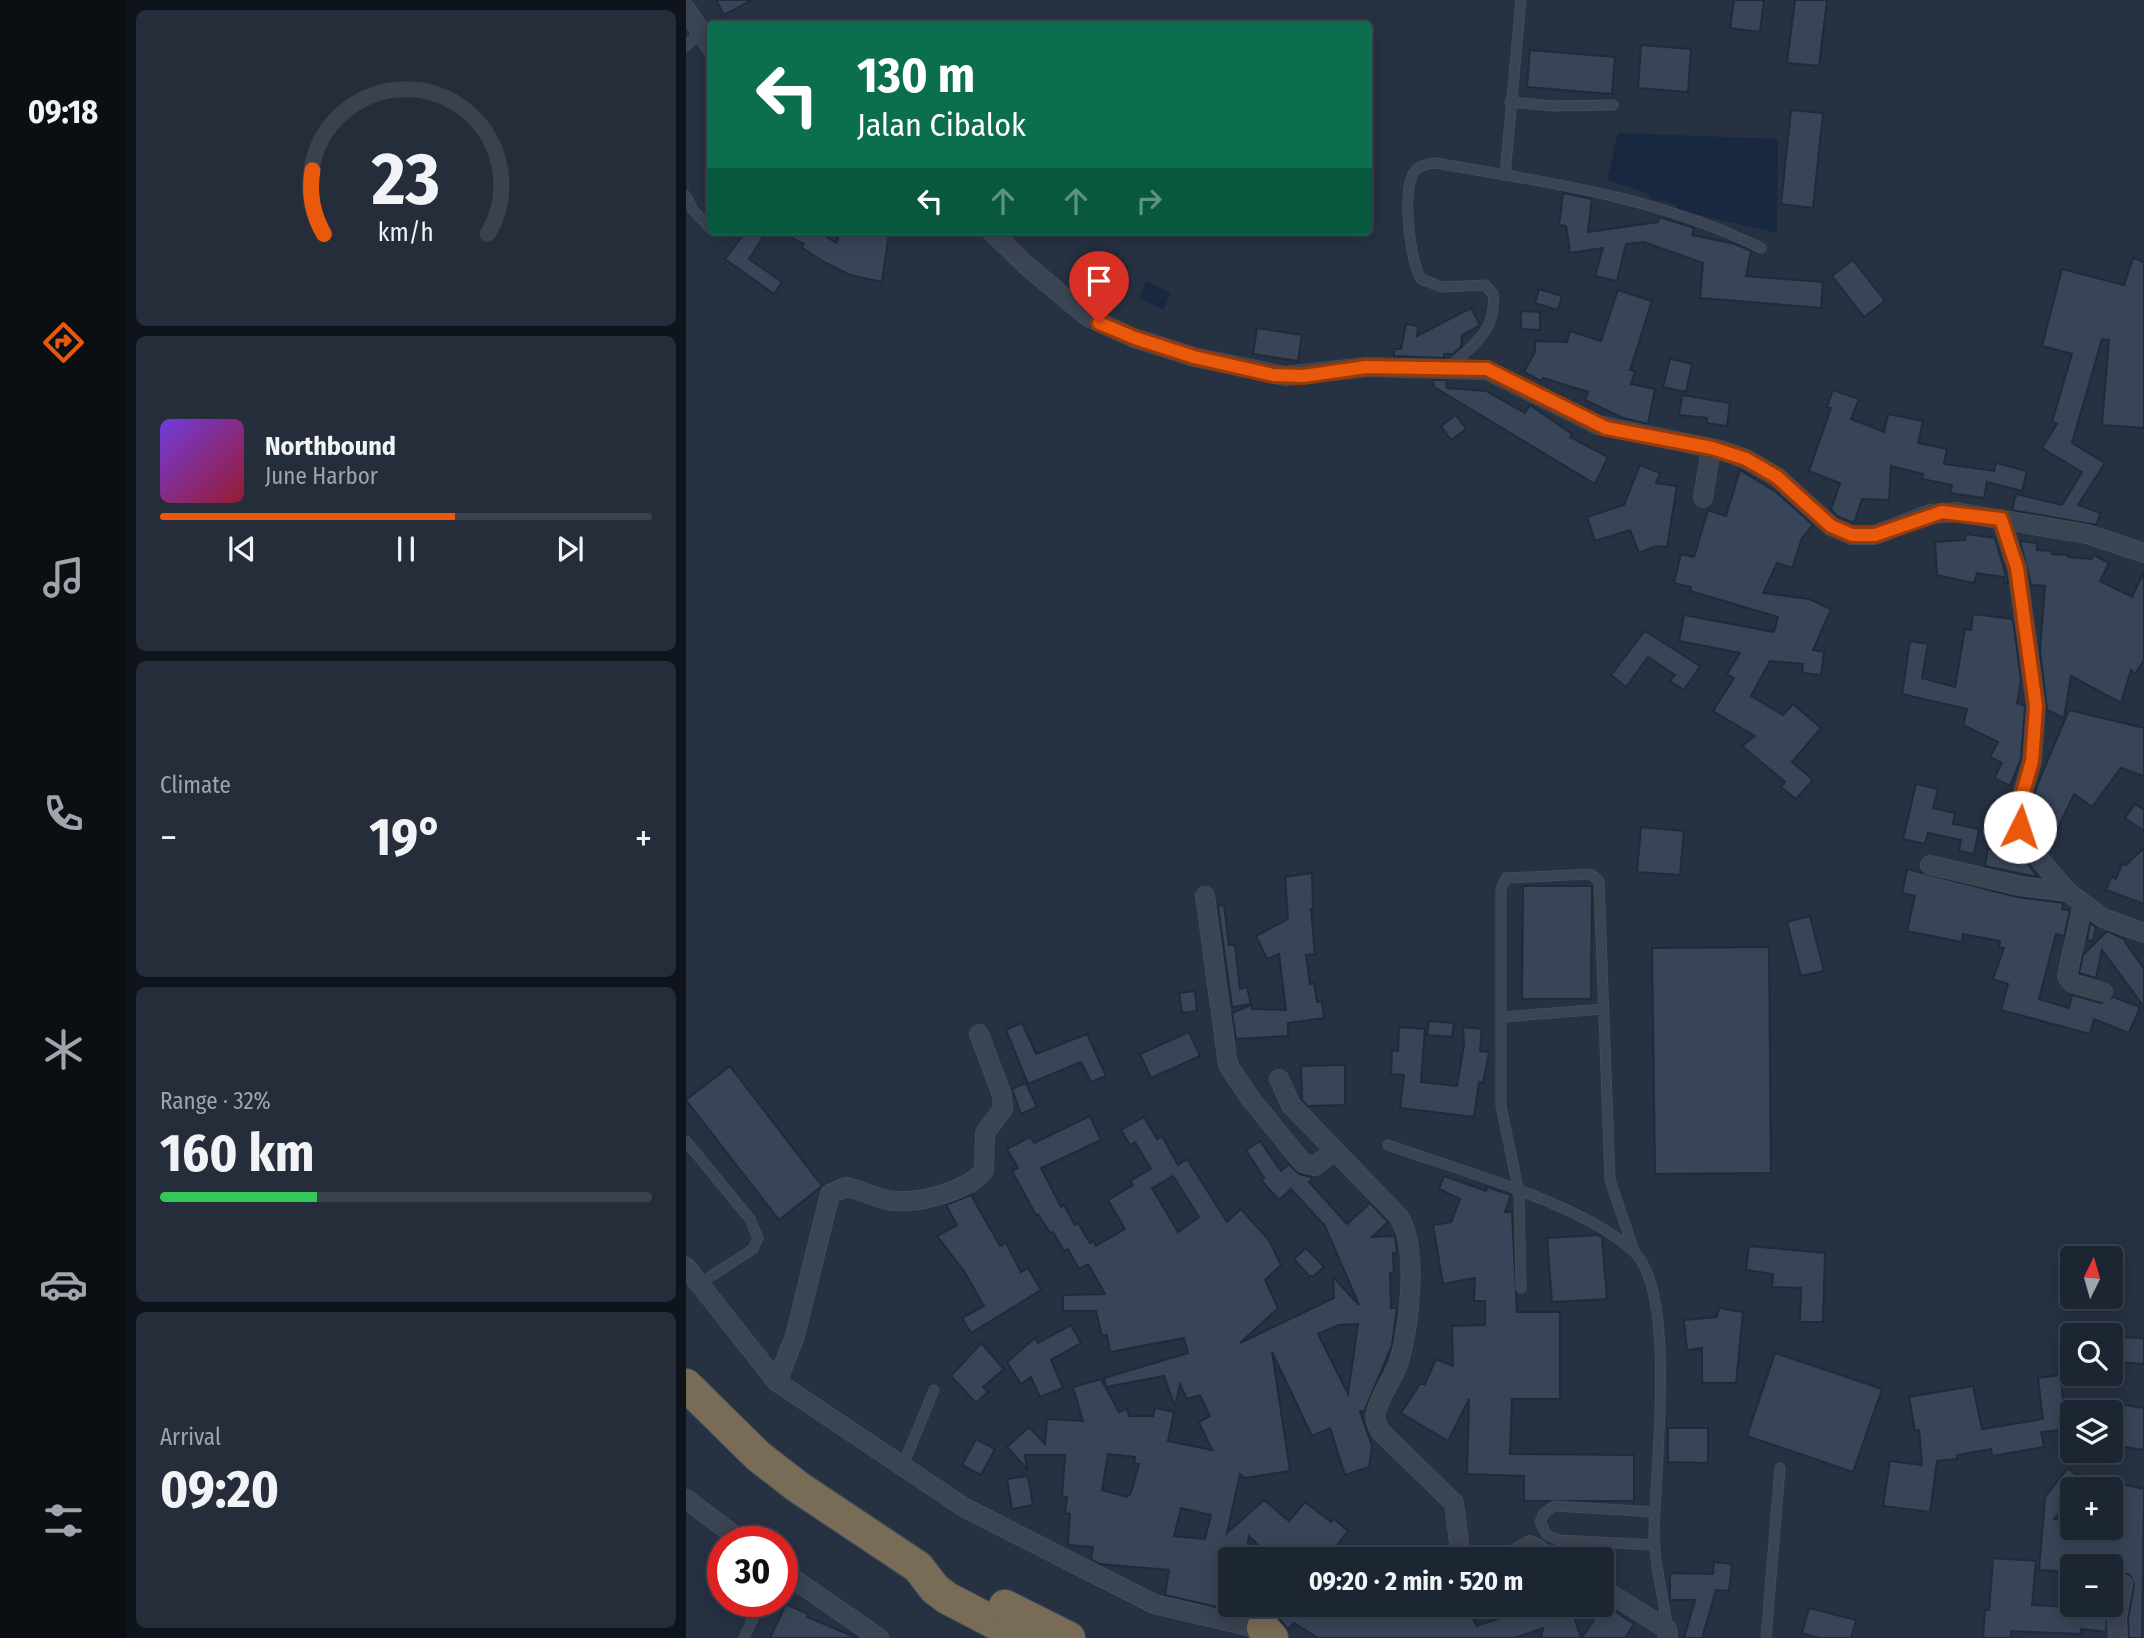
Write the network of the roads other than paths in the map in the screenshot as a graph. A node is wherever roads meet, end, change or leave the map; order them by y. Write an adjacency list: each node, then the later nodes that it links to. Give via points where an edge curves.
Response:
1 (1521, 0): 6 (lane)
2 (686, 9): 3 (street)
3 (702, 30): 4 (street); 5 (lane)
4 (707, 40)
5 (686, 47)
6 (1510, 102): 7 (lane); 8 (lane)
7 (1613, 105)
8 (1505, 175): 12 (lane, via 1625,197 1711,225); 13 (lane, via 1435,163 1421,166 1412,175 1411,244 1421,279 1442,287 1485,285 1493,294 1489,329)
9 (686, 196): 10 (lane)
10 (707, 224)
11 (995, 235): 13 (street, via 1088,317 1194,357 1285,376 1366,367)
12 (1761, 248)
13 (1448, 368): 14 (street, via 1495,372 1606,428)
14 (1712, 448): 15 (street); 16 (street, via 1762,467 1831,526 1852,535 1875,535 1942,512)
15 (1703, 498)
16 (2001, 519): 17 (street, via 2087,534); 19 (street, via 2017,568 2036,706 2032,761 2018,819 2029,845)
17 (2144, 553)
18 (1930, 865): 19 (street)
19 (2068, 892): 21 (street)
20 (1205, 896): 30 (street, via 1228,1065 1303,1163 1315,1166)
21 (2083, 904): 22 (street, via 2103,918); 23 (street, via 2067,976 2072,983)
22 (2144, 933)
23 (2103, 992)
24 (1603, 1009): 25 (lane); 25 (lane, via 1596,876 1509,877 1501,888); 32 (lane, via 1610,1180)
25 (1503, 1017): 31 (lane, via 1501,1106)
26 (979, 1034): 36 (street, via 1003,1102 1001,1114 985,1133 984,1170 957,1188 910,1201 887,1200 846,1187 831,1194 795,1336)
27 (1279, 1079): 30 (street, via 1291,1105)
28 (686, 1141): 34 (lane, via 750,1219 758,1238 753,1249)
29 (1388, 1145): 31 (lane)
30 (1334, 1151): 45 (street, via 1399,1217 1406,1230 1409,1283 1404,1342 1376,1420 1381,1432 1454,1503)
31 (1519, 1193): 32 (lane, via 1588,1220); 35 (lane)
32 (1634, 1251): 42 (lane, via 1647,1266 1656,1300 1659,1421)
33 (686, 1267): 34 (street)
34 (699, 1283): 36 (street)
35 (1521, 1288)
36 (777, 1382): 39 (street)
37 (686, 1385): 46 (highway, via 758,1456)
38 (934, 1390): 39 (lane)
39 (903, 1465): 52 (street, via 965,1508 1154,1604)
40 (1780, 1468): 57 (lane)
41 (686, 1499): 43 (street)
42 (1655, 1512): 44 (lane); 44 (lane, via 1554,1506 1540,1522 1547,1535 1559,1540)
43 (722, 1526)
44 (1655, 1545): 51 (lane)
45 (1460, 1547)
46 (918, 1567): 55 (highway, via 947,1598); 56 (highway, via 950,1576)
47 (798, 1583): 54 (street)
48 (1614, 1597): 51 (street)
49 (754, 1617): 53 (lane)
50 (2117, 1617): 58 (street)
51 (1668, 1634)
52 (1273, 1635)
53 (744, 1638)
54 (879, 1638)
55 (1024, 1638)
56 (1069, 1638)
57 (1766, 1638)
58 (2118, 1638)

